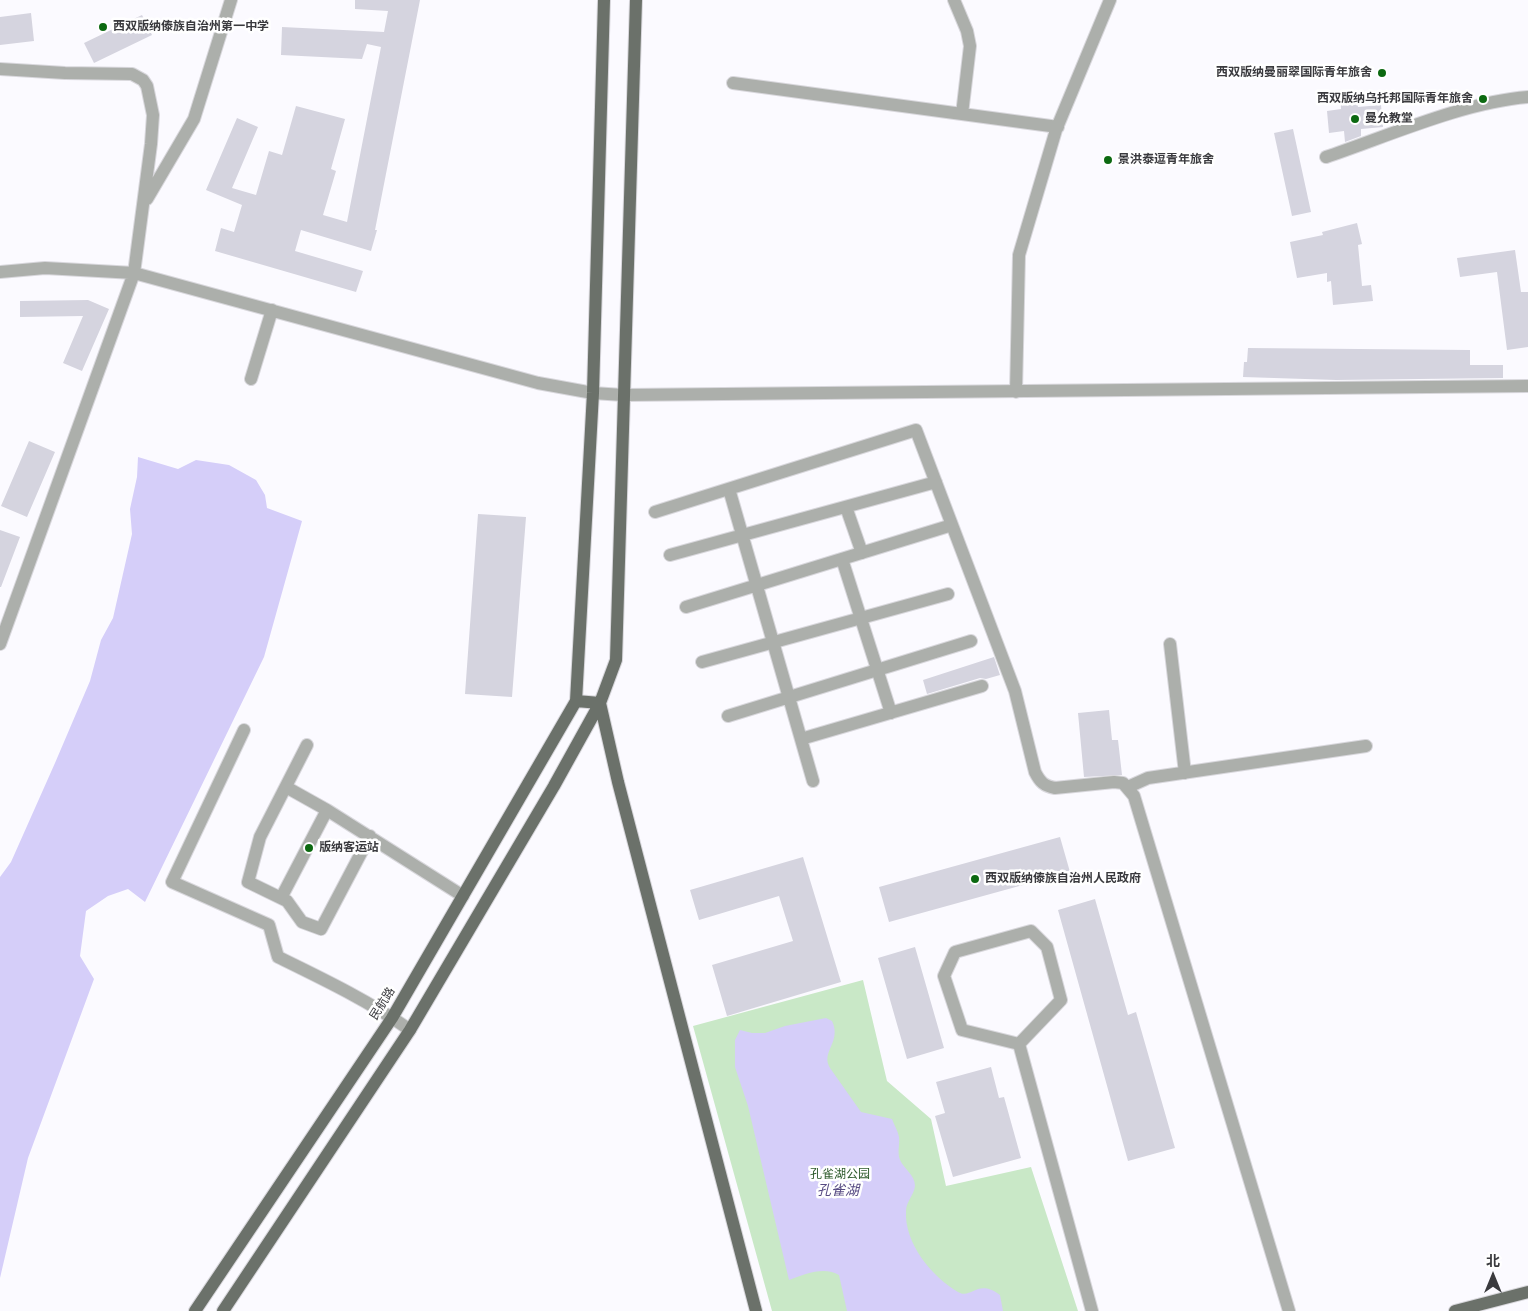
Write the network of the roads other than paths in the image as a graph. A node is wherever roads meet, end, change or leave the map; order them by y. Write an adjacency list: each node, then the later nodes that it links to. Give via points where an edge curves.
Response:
1 (231, 0): 12 (street, via 194,119)
2 (604, 0): 19 (main road)
3 (636, 0): 20 (main road)
4 (954, 0): 9 (street, via 970,46)
5 (1110, 0): 10 (street)
6 (0, 69): 12 (street, via 132,74 143,80 150,93 153,115)
7 (733, 83): 9 (street)
8 (1528, 97): 11 (street, via 1426,121)
9 (962, 114): 10 (street)
10 (1058, 127): 18 (street, via 1019,254)
11 (1326, 157)
12 (143, 206): 14 (street)
13 (0, 272): 14 (street, via 45,268)
14 (134, 273): 15 (street); 36 (street)
15 (272, 310): 16 (street); 19 (street, via 538,383)
16 (251, 379)
17 (1528, 386): 18 (street)
18 (1016, 392): 20 (street)
19 (593, 393): 20 (street); 42 (main road)
20 (622, 395): 43 (main road, via 616,660)
21 (936, 482): 22 (street, via 916,430); 23 (street); 25 (street)
22 (729, 489): 24 (street); 26 (street)
23 (846, 507): 26 (street); 27 (street)
24 (656, 512)
25 (952, 525): 27 (street); 53 (street, via 1015,691 1039,780 1056,788 1114,782)
26 (743, 537): 28 (street); 30 (street)
27 (862, 553): 29 (street)
28 (670, 555)
29 (842, 559): 30 (street); 33 (street)
30 (757, 585): 32 (street); 35 (street)
31 (948, 594): 33 (street)
32 (686, 607)
33 (860, 618): 35 (street); 39 (street)
34 (971, 641): 39 (street)
35 (773, 642): 38 (street); 41 (street)
36 (0, 644)
37 (1170, 644): 50 (street)
38 (702, 662)
39 (877, 670): 41 (street); 44 (street)
40 (982, 686): 44 (street)
41 (789, 697): 45 (street); 47 (street)
42 (576, 701): 43 (main road); 56 (main road, 民航路)
43 (600, 703): 59 (main road); 64 (main road)
44 (890, 713): 47 (street)
45 (728, 716)
46 (244, 730): 58 (street, via 172,882 269,925 278,958)
47 (801, 739): 51 (street)
48 (308, 745): 52 (street)
49 (1366, 746): 50 (street)
50 (1186, 773): 53 (street, via 1148,778)
51 (813, 781)
52 (286, 787): 54 (street); 57 (street, via 260,837 248,882)
53 (1128, 787): 66 (street, via 1134,796)
54 (327, 810): 55 (street); 57 (street)
55 (370, 836): 56 (street); 57 (street, via 321,929 302,922 287,901)
56 (463, 896): 58 (main road, 民航路)
57 (281, 898)
58 (392, 1018): 59 (street); 62 (main road, 民航路)
59 (410, 1030): 63 (main road)
60 (1020, 1044): 60 (street, via 962,1030 944,976 955,952 1030,931 1047,947 1061,1000); 65 (street)
61 (1528, 1292): 67 (main road)
62 (195, 1311)
63 (222, 1311)
64 (756, 1311)
65 (1092, 1311)
66 (1289, 1311)
67 (1455, 1311)

